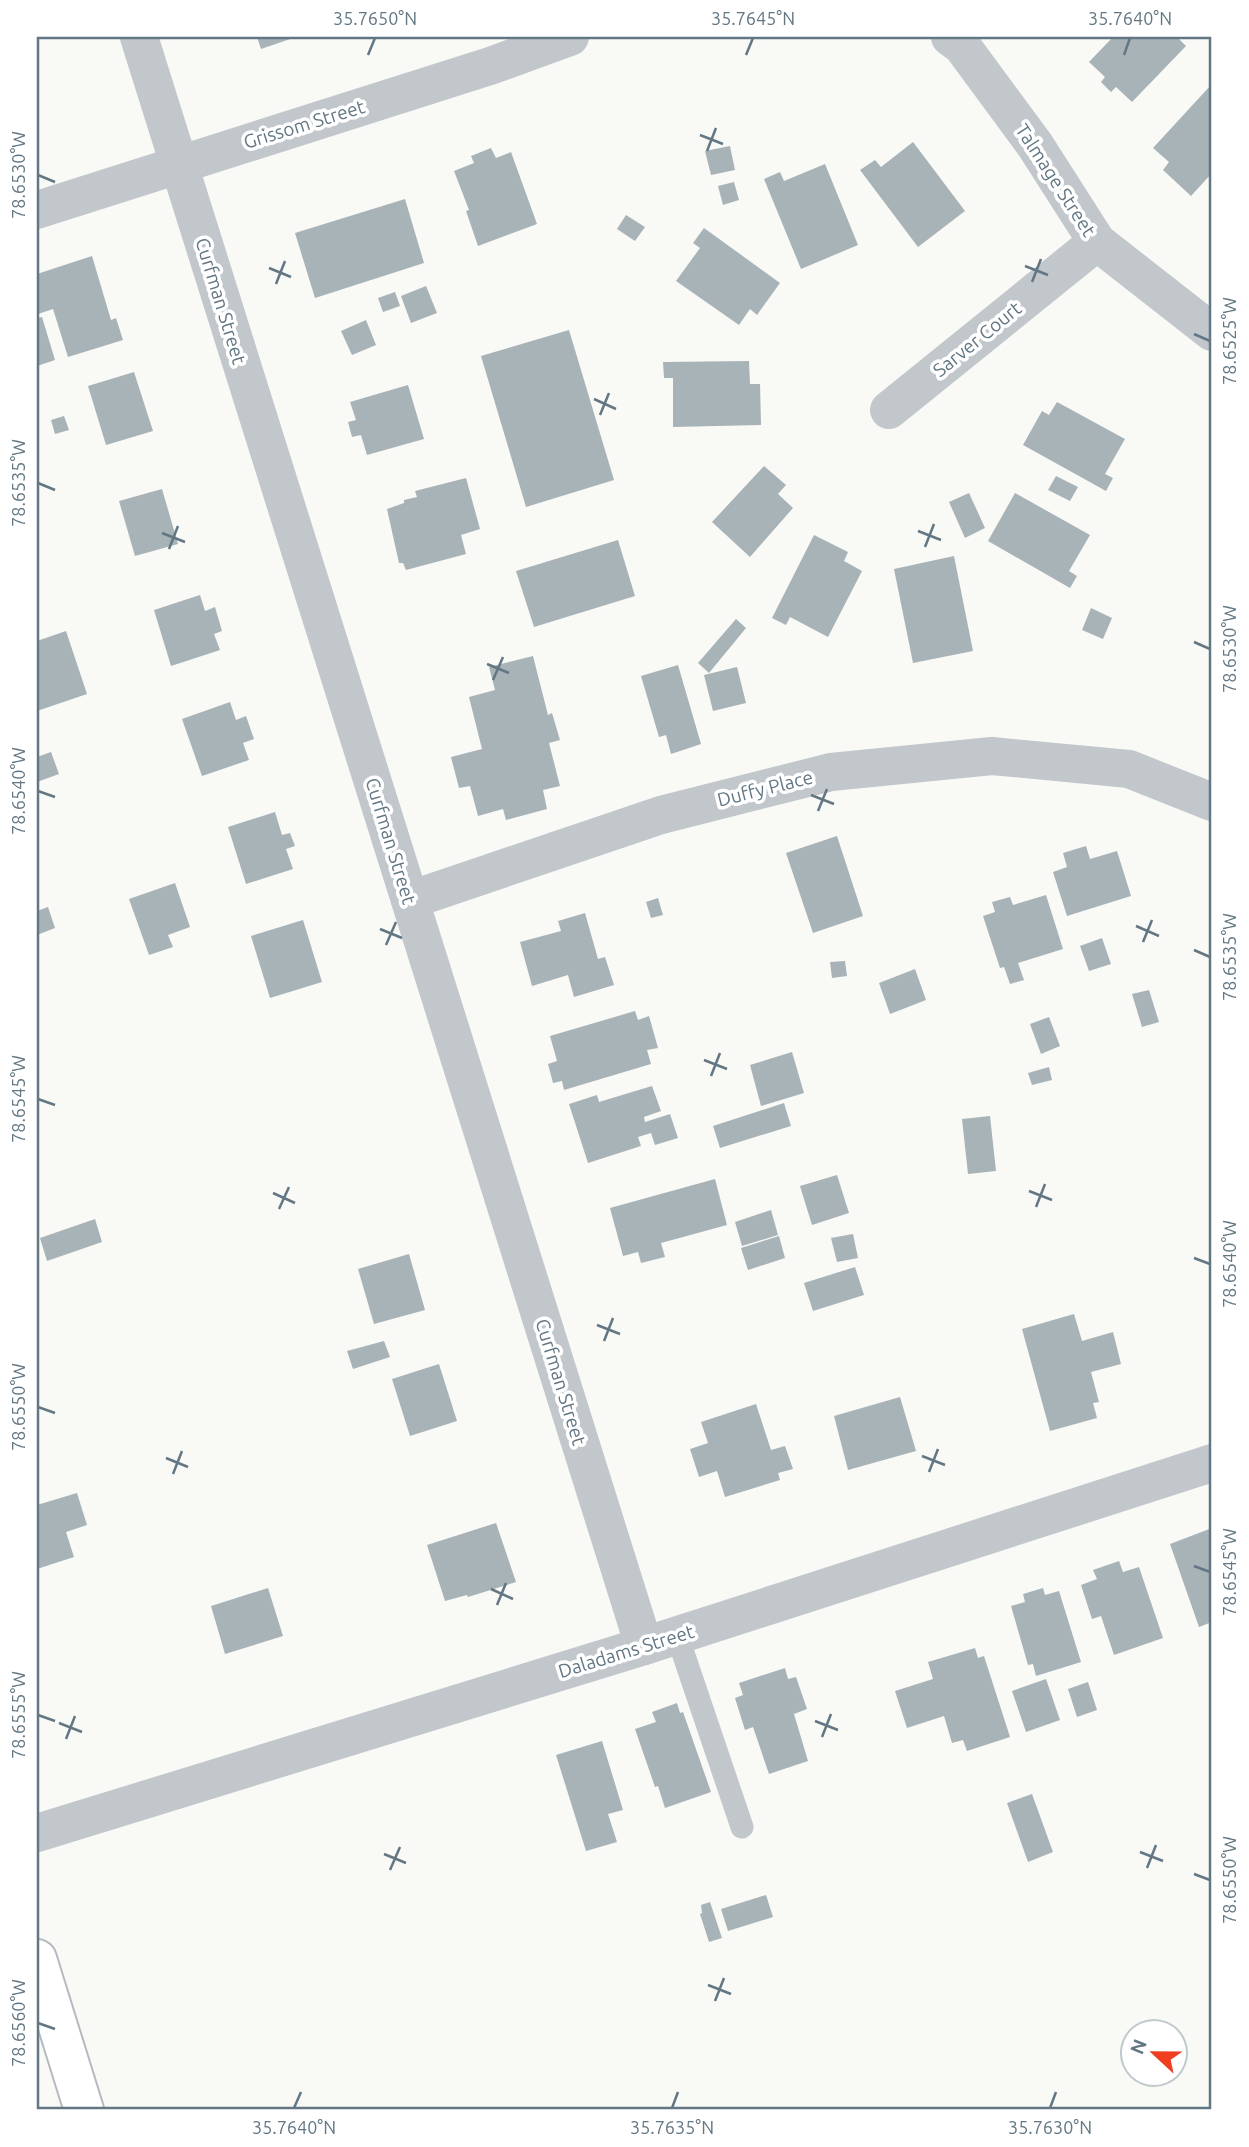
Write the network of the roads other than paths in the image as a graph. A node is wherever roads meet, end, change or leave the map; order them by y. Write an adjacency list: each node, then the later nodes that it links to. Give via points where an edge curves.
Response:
1 (139, 37): 4 (street, Curfman Street)
2 (570, 37): 4 (street, Grissom Street)
3 (950, 37): 6 (street, Talmage Street, via 962,46 1035,145)
4 (178, 164): 5 (street, Grissom Street); 10 (street, Curfman Street)
5 (37, 210)
6 (1097, 242): 7 (street, Talmage Street); 8 (street, Sarver Court)
7 (1212, 332)
8 (889, 410)
9 (1212, 802): 10 (street, Duffy Place, via 1129,769 992,756 831,772 661,815)
10 (410, 900): 12 (street, Curfman Street)
11 (1212, 1463): 12 (street, Daladams Street)
12 (661, 1641): 13 (lane); 14 (street, Daladams Street)
13 (742, 1827)
14 (37, 1833)
15 (37, 1959): 16 (main road)
16 (84, 2110)

